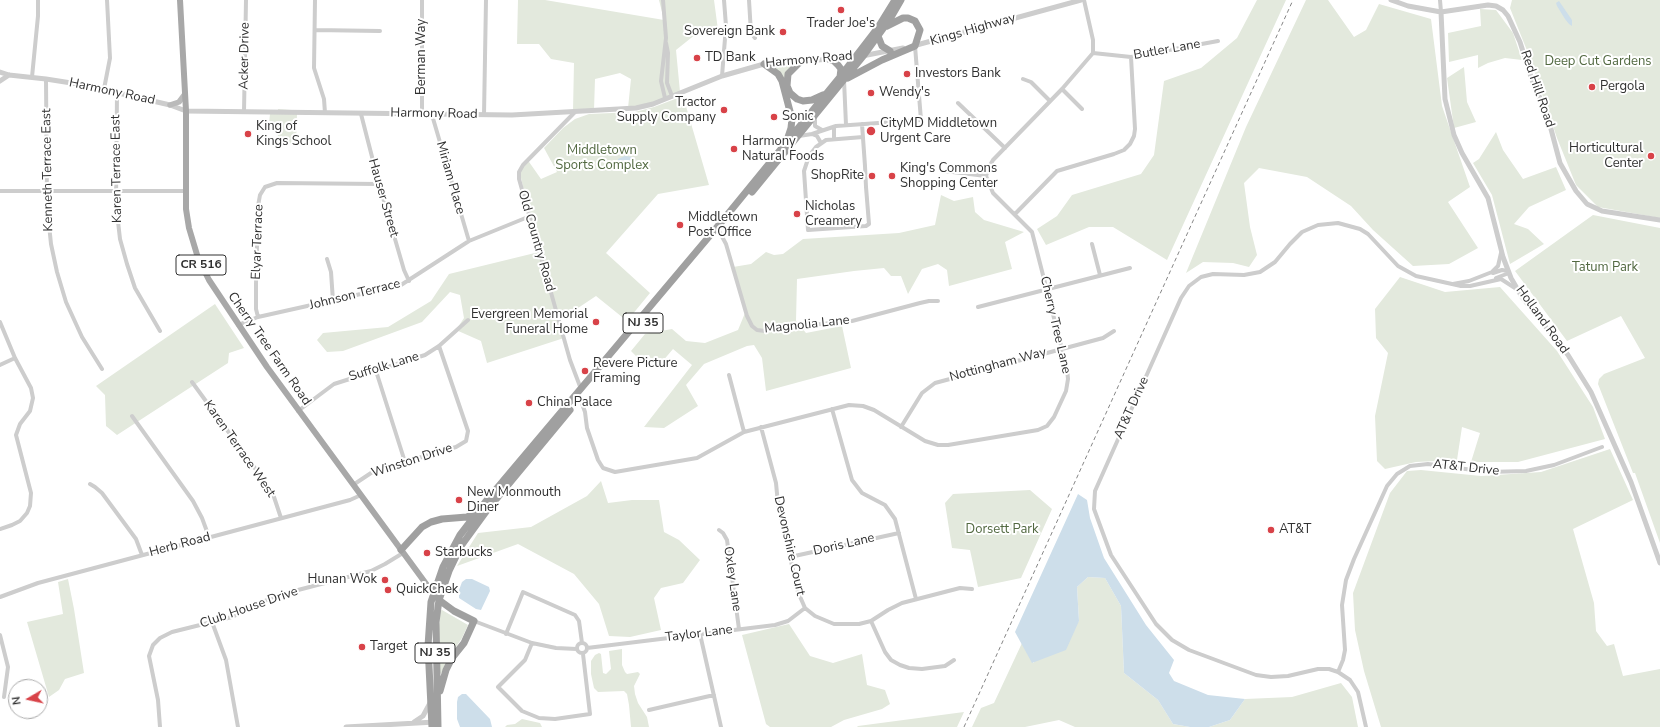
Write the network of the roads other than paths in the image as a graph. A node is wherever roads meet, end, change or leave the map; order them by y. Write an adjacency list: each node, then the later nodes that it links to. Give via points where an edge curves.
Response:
1 (38, 0): 36 (street)
2 (107, 0): 41 (street, via 110,58)
3 (180, 0): 45 (main road, Cherry Tree Farm Road / CR 516)
4 (246, 0): 53 (street, Acker Drive)
5 (315, 0): 19 (street)
6 (422, 0): 57 (street, Berman Way)
7 (486, 0): 59 (street)
8 (663, 0): 24 (street)
9 (724, 0): 35 (street, via 726,26)
10 (749, 0): 22 (street, via 751,33)
11 (895, 0): 28 (highway, NJ 35)
12 (901, 0): 18 (highway, NJ 35)
13 (1081, 0): 25 (street, Kings Highway)
14 (1084, 0): 27 (street)
15 (1391, 0): 17 (street, Red Hill Road)
16 (1440, 0): 17 (street, Holland Road)
17 (1441, 12): 83 (street, Red Hill Road, via 1488,5 1496,6 1505,12 1525,54 1532,80 1547,114 1560,163 1580,196 1587,204 1602,211); 87 (street, Holland Road, via 1445,99 1450,122 1462,153 1488,198)
18 (884, 28): 21 (highway, NJ 35); 25 (highway, via 898,19 911,19 920,30)
19 (315, 30): 20 (street); 55 (street, via 314,68 324,99)
20 (380, 31)
21 (878, 36): 26 (highway, via 882,46); 28 (highway, NJ 35)
22 (755, 38)
23 (1218, 41): 29 (street, Butler Lane)
24 (666, 43): 46 (street, via 667,83); 47 (street, via 661,81)
25 (915, 46): 26 (street, Kings Highway); 37 (highway); 61 (street, via 921,120)
26 (890, 51): 28 (street, Kings Highway)
27 (1093, 53): 29 (street, Butler Lane); 42 (street)
28 (860, 56): 30 (street, Harmony Road); 37 (highway, NJ 35)
29 (1132, 57): 81 (street, via 1135,130 1130,144 1121,151 1057,171)
30 (828, 59): 31 (street, Harmony Road); 37 (highway, via 838,64)
31 (801, 61): 32 (street, Harmony Road); 43 (highway, via 788,74 787,86 790,93 797,99 806,101)
32 (764, 64): 35 (street, Harmony Road); 70 (highway, via 780,78 792,115 791,128)
33 (0, 72): 34 (street, Harmony Road)
34 (9, 75): 36 (street, Harmony Road); 40 (street)
35 (722, 76): 46 (street, Harmony Road)
36 (32, 77): 38 (street, Harmony Road)
37 (842, 78): 43 (highway, NJ 35); 60 (highway, NJ 35); 62 (street)
38 (46, 79): 41 (street, Harmony Road); 78 (street, Kenneth Terrace East)
39 (1023, 79): 48 (street, via 1031,82)
40 (0, 81)
41 (104, 89): 44 (street, Harmony Road)
42 (1062, 89): 48 (street); 51 (street)
43 (828, 91): 70 (highway, NJ 35)
44 (117, 93): 50 (street, Harmony Road); 79 (street, Karen Terrace East)
45 (185, 94): 50 (main road, via 179,101); 52 (main road, Cherry Tree Farm Road / CR 516)
46 (672, 96): 47 (street, Harmony Road)
47 (665, 98): 54 (street, Harmony Road, via 636,108)
48 (1050, 100): 71 (street)
49 (958, 103): 71 (street)
50 (170, 105): 52 (street, Harmony Road)
51 (1082, 109)
52 (186, 111): 53 (street, Harmony Road); 80 (main road, Cherry Tree Farm Road / CR 516)
53 (244, 112): 55 (street, Harmony Road)
54 (575, 112): 59 (street, Harmony Road); 82 (street, Old Country Road, via 520,168 519,181)
55 (325, 113): 56 (street, Harmony Road)
56 (361, 114): 57 (street, Harmony Road); 76 (street, Hauser Street)
57 (422, 114): 58 (street, Harmony Road)
58 (432, 115): 59 (street, Harmony Road); 85 (street, Miriam Place)
59 (484, 115)
60 (815, 116): 64 (street, via 815,126); 66 (highway, NJ 35)
61 (862, 124): 62 (street); 67 (street)
62 (846, 126): 63 (street)
63 (834, 127): 64 (street); 68 (street)
64 (823, 130): 65 (street)
65 (812, 134): 66 (street); 69 (street)
66 (797, 137): 72 (highway, NJ 35)
67 (863, 137): 68 (street); 73 (street, via 869,223 867,226 808,230 804,173)
68 (834, 139): 69 (street)
69 (821, 142): 73 (street)
70 (784, 145): 115 (highway, NJ 35)
71 (1005, 148): 75 (street, via 990,164)
72 (784, 153): 73 (street, via 792,152); 84 (highway, NJ 35)
73 (807, 159)
74 (944, 171): 75 (street)
75 (986, 176): 81 (street, Cherry Tree Lane, via 993,193)
76 (379, 184): 93 (street, Hauser Street); 101 (street, Elyar Terrace, via 277,183 265,188 260,195 258,206)
77 (0, 191): 78 (street)
78 (47, 191): 79 (street); 111 (street, Kenneth Terrace East, via 50,238 61,285 77,326)
79 (116, 191): 80 (street); 105 (street, Karen Terrace East, via 118,227 127,264 143,304)
80 (185, 191): 104 (main road, Cherry Tree Farm Road / CR 516, via 189,228 198,258)
81 (1014, 214): 96 (street, Cherry Tree Lane, via 1032,232)
82 (528, 217): 85 (street, Johnson Terrace); 115 (street, Old Country Road, via 571,364)
83 (1660, 220)
84 (719, 231): 99 (street, Magnolia Lane, via 726,244 748,316 752,326 757,330 858,320 920,303); 116 (highway, NJ 35)
85 (468, 241): 93 (street, Johnson Terrace)
86 (1092, 244): 91 (street)
87 (1501, 250): 90 (street, Holland Road); 92 (street, via 1498,266)
88 (327, 259): 98 (street, via 331,272)
89 (1130, 268): 91 (street)
90 (1508, 272): 92 (street, via 1502,270); 94 (street, AT&T Drive); 97 (street, Holland Road)
91 (1100, 275): 96 (street)
92 (1488, 275): 95 (street)
93 (409, 281): 98 (street, Johnson Terrace, via 396,287)
94 (1490, 281): 95 (street, AT&T Drive, via 1470,286); 97 (street, via 1502,280)
95 (1451, 284): 157 (street, AT&T Drive, via 1409,273 1398,266 1368,234 1356,227 1338,223 1318,225 1302,232 1275,262 1260,272 1201,277 1189,286 1181,298 1095,491 1094,509 1111,555 1156,624 1172,640 1189,650 1256,675 1284,677 1318,669)
96 (1046, 289): 100 (street); 108 (street, Cherry Tree Lane)
97 (1518, 291): 137 (street, Holland Road, via 1591,392 1634,489)
98 (333, 301): 101 (street, Johnson Terrace)
99 (938, 301)
100 (978, 307)
101 (258, 317): 104 (street, Johnson Terrace)
102 (468, 320): 107 (street, Suffolk Lane)
103 (0, 322): 109 (street)
104 (238, 325): 118 (main road, Cherry Tree Farm Road / CR 516)
105 (160, 331)
106 (1114, 331): 108 (street, Nottingham Way, via 1103,338)
107 (439, 346): 112 (street, Suffolk Lane, via 420,357); 124 (street, Winston Drive, via 468,431 468,438 461,445)
108 (1062, 349): 121 (street, Nottingham Way, via 935,383 922,393); 121 (street, Cherry Tree Lane, via 1067,369 1067,385 1054,417 1044,428 944,446 934,445)
109 (15, 358): 110 (street); 130 (street, via 31,388 33,398 30,410 16,435 31,501 23,518)
110 (0, 365)
111 (102, 369)
112 (376, 371): 118 (street, Suffolk Lane, via 334,384); 124 (street)
113 (729, 375): 122 (street)
114 (192, 382): 129 (street, Karen Terrace West, via 265,482 274,497)
115 (581, 389): 128 (highway, NJ 35)
116 (580, 398): 122 (street, Cherry Tree Lane, via 598,460 603,468 613,472 696,458); 141 (highway, NJ 35, via 472,529 454,560)
117 (832, 408): 120 (street, Cherry Tree Lane); 121 (street, Cherry Tree Lane, via 863,406); 132 (street, via 852,480 862,493 888,508)
118 (298, 411): 126 (main road, Cherry Tree Farm Road / CR 516)
119 (132, 416): 133 (street, via 193,501)
120 (761, 427): 122 (street, Cherry Tree Lane); 136 (street, Devonshire Court, via 776,483)
121 (901, 427)
122 (744, 432)
123 (1602, 447): 157 (street, AT&T Drive, via 1563,462 1526,471 1488,472 1428,464 1410,466 1397,474 1387,486 1349,572 1342,605 1345,650)
124 (405, 462): 126 (street, Winston Drive, via 374,471)
125 (90, 484): 135 (street, via 102,493 136,539)
126 (353, 485): 127 (main road, Cherry Tree Farm Road / CR 516)
127 (361, 495): 129 (street, Herb Road); 134 (main road, Cherry Tree Farm Road / CR 516)
128 (479, 511): 134 (highway, via 467,517 431,522 422,527); 139 (highway, NJ 35, via 450,553)
129 (281, 518): 133 (street, Herb Road)
130 (0, 529)
131 (719, 530): 147 (street, Oxley Lane, via 726,540)
132 (899, 533): 136 (street, Doris Lane); 142 (street)
133 (209, 537): 135 (street, Herb Road)
134 (402, 551): 139 (main road, Cherry Tree Farm Road / CR 516); 146 (street, Club House Drive, via 377,568 275,596 244,612)
135 (142, 555): 140 (street, Herb Road, via 38,583)
136 (790, 557): 143 (street, Devonshire Court, via 798,592)
137 (1660, 563)
138 (972, 589): 142 (street, Devonshire Court, via 960,588)
139 (433, 594): 141 (main road, Cherry Tree Farm Road / CR 516); 162 (highway, NJ 35, via 429,638)
140 (0, 597)
141 (439, 600): 144 (highway, CR 516); 163 (highway, NJ 35, via 435,633)
142 (916, 600): 145 (street, Devonshire Court, via 894,606)
143 (805, 608): 145 (street, Devonshire Court, via 820,619 834,624 847,625); 147 (street, Taylor Lane, via 783,623)
144 (474, 621): 148 (street); 163 (highway, via 464,643 454,654 446,670)
145 (871, 621): 156 (street, via 885,652 900,665 922,669 944,666)
146 (212, 622): 167 (street, Club House Drive, via 165,634 152,648 149,656 158,700); 168 (street, via 226,660)
147 (739, 630): 149 (street, Taylor Lane)
148 (506, 634): 151 (street, via 523,592 576,615); 152 (street)
149 (700, 634): 153 (street, Taylor Lane); 160 (street)
150 (0, 635): 159 (street, via 8,667)
151 (582, 643): 153 (street); 154 (street)
152 (532, 644): 154 (street); 155 (street, via 525,660 498,687 522,711 539,718 552,719 590,714)
153 (587, 648): 155 (street)
154 (577, 649): 155 (street)
155 (583, 654)
156 (954, 660)
157 (1338, 672): 171 (street, via 1355,687)
158 (0, 688): 159 (street)
159 (5, 689): 161 (street)
160 (714, 695): 164 (street); 170 (street)
161 (4, 697)
162 (430, 702): 165 (street, via 423,716); 166 (highway, NJ 35)
163 (437, 707): 166 (highway, NJ 35)
164 (650, 710)
165 (411, 723): 166 (street); 169 (street)
166 (435, 724)
167 (160, 727)
168 (238, 727)
169 (346, 727)
170 (721, 727)
171 (1366, 727)

